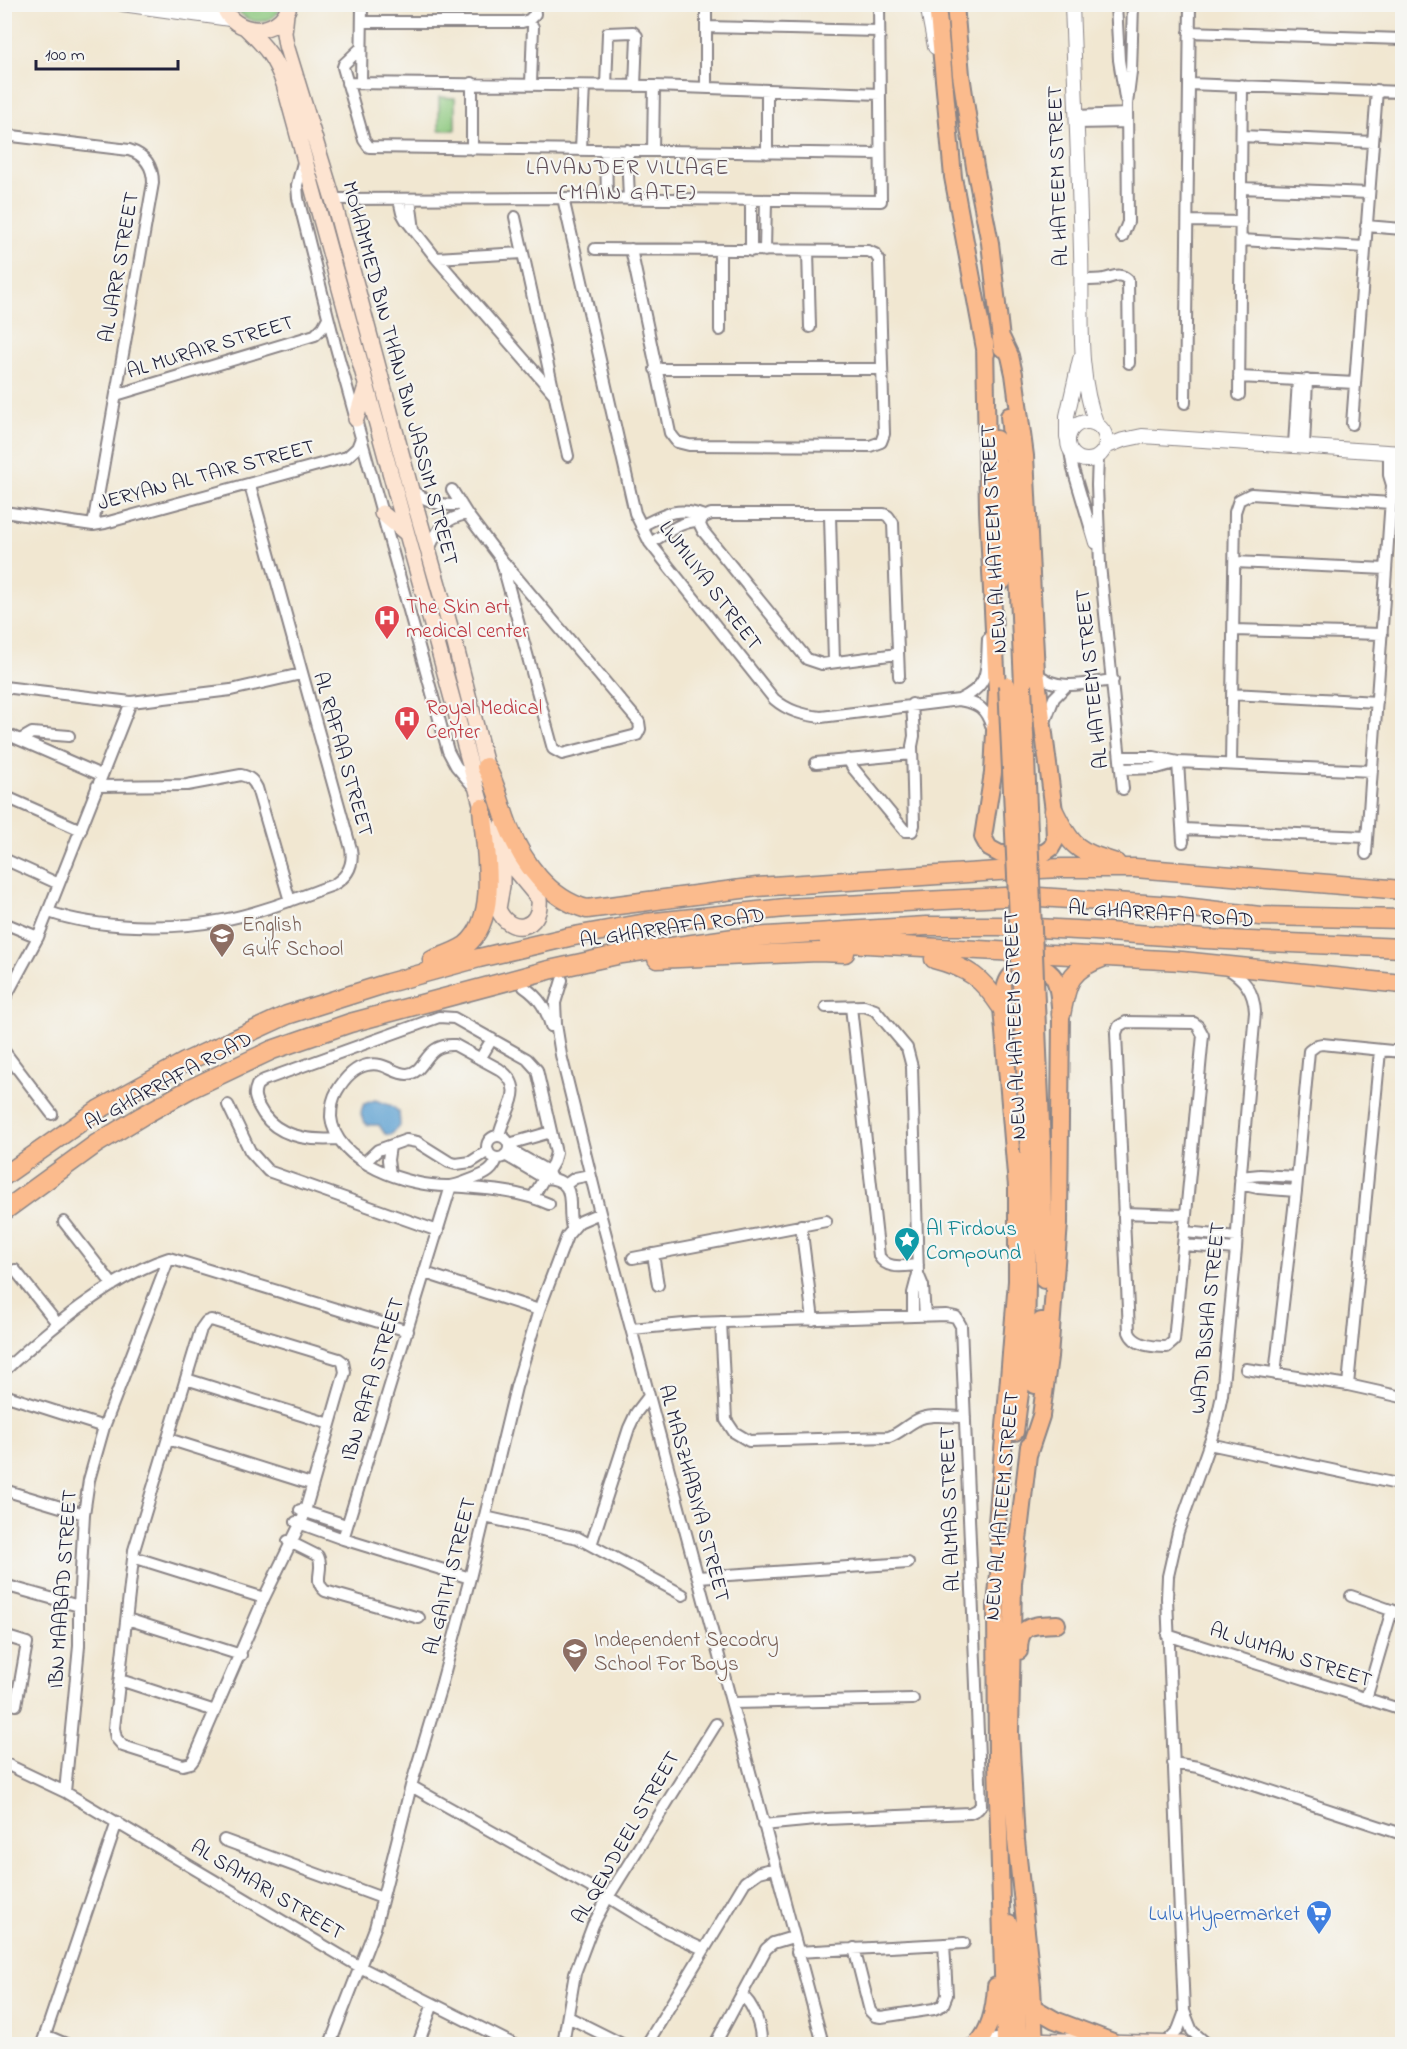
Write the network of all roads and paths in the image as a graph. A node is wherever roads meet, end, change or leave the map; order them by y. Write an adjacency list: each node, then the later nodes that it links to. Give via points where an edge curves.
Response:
1 (122, 4): 15 (street)
2 (222, 4): 15 (main road)
3 (362, 4): 16 (street)
4 (534, 4): 16 (street, via 535,14 522,22)
5 (706, 4): 18 (street)
6 (879, 4): 20 (street)
7 (927, 4): 24 (street)
8 (937, 4): 24 (main road, NEW AL HATEEM STREET)
9 (955, 4): 83 (main road, NEW AL HATEEM STREET)
10 (1072, 4): 41 (street, AL HATEEM STREET)
11 (1116, 4): 40 (street)
12 (1133, 4): 40 (street)
13 (1190, 4): 21 (street)
14 (288, 9): 19 (main road, via 278,23 268,28); 58 (main road, MOHAMMED BIN THANI BIN JASSIM STREET, via 286,45)
15 (230, 19): 19 (main road, MOHAMMED BIN THANI BIN JASSIM STREET)
16 (362, 22): 23 (street)
17 (533, 27): 28 (street)
18 (706, 27): 20 (street); 35 (street)
19 (246, 28): 52 (main road, MOHAMMED BIN THANI BIN JASSIM STREET, via 278,65)
20 (879, 31): 39 (street)
21 (1189, 32): 22 (street); 29 (street)
22 (1402, 39)
23 (361, 48): 25 (street, via 344,64); 26 (street)
24 (943, 82): 84 (main road, NEW AL HATEEM STREET, via 953,177)
25 (347, 83): 26 (street); 45 (street, via 369,147)
26 (361, 83): 27 (street)
27 (472, 84): 28 (street); 45 (street)
28 (531, 84): 31 (street)
29 (1189, 84): 30 (street); 63 (street)
30 (1242, 85): 37 (street); 43 (street)
31 (584, 86): 32 (street); 46 (street)
32 (606, 86): 33 (street); 33 (street, via 608,33 633,32 637,36)
33 (634, 86): 34 (street)
34 (654, 87): 35 (street); 49 (street)
35 (706, 88): 36 (street)
36 (767, 90): 39 (street); 50 (street)
37 (1377, 90): 38 (street); 44 (street)
38 (1402, 92)
39 (880, 94): 51 (street)
40 (1127, 113): 41 (street); 67 (street, via 1128,222)
41 (1076, 119): 78 (street, AL HATEEM STREET)
42 (4, 135): 94 (street, AL JARR STREET, via 129,150 140,154 150,166 153,183)
43 (1242, 136): 44 (street); 53 (street)
44 (1373, 142): 54 (street)
45 (472, 149): 46 (street)
46 (581, 149): 47 (street)
47 (606, 150): 48 (street); 56 (street)
48 (627, 150): 49 (street); 57 (street)
49 (653, 151): 50 (street)
50 (767, 153): 51 (street)
51 (880, 154): 61 (street, via 881,201)
52 (304, 159): 79 (street, MOHAMMED BIN THANI BIN JASSIM STREET, via 298,198); 93 (main road, MOHAMMED BIN THANI BIN JASSIM STREET)
53 (1241, 188): 54 (street); 64 (street)
54 (1369, 193): 65 (street)
55 (563, 198): 56 (street); 59 (street); 121 (street, LIJMILIYA STREET)
56 (608, 198): 57 (street)
57 (629, 199): 60 (street)
58 (333, 200): 59 (street); 111 (main road, MOHAMMED BIN THANI BIN JASSIM STREET)
59 (404, 200): 77 (street, via 402,213)
60 (751, 200): 61 (street); 73 (street)
61 (766, 200): 74 (street)
62 (515, 217): 76 (street)
63 (1188, 221): 64 (street); 97 (street)
64 (1241, 222): 68 (street)
65 (1366, 226): 66 (street); 69 (street)
66 (1402, 229)
67 (1122, 237)
68 (1241, 240): 69 (street); 90 (street)
69 (1365, 247): 92 (street)
70 (595, 249): 71 (street)
71 (631, 249): 72 (street); 88 (street)
72 (720, 251): 73 (street); 81 (street)
73 (752, 251): 74 (street)
74 (765, 251): 75 (street)
75 (808, 251): 80 (street); 89 (street, via 868,251 877,256)
76 (523, 253): 77 (street); 95 (street)
77 (436, 258): 95 (street)
78 (1082, 276): 86 (street, AL HATEEM STREET); 87 (street, via 1102,279 1123,275 1130,283)
79 (328, 318): 82 (street, AL MURAIR STREET); 85 (street, MOHAMMED BIN THANI BIN JASSIM STREET)
80 (810, 327)
81 (720, 330)
82 (315, 335): 85 (street, AL MURAIR STREET); 94 (street, AL MURAIR STREET)
83 (1002, 339): 134 (main road, via 1014,374 1025,456); 138 (main road, NEW AL HATEEM STREET, via 1012,458)
84 (985, 343): 129 (main road); 138 (main road, NEW AL HATEEM STREET)
85 (335, 344): 98 (street, MOHAMMED BIN THANI BIN JASSIM STREET)
86 (1083, 345): 100 (street, AL HATEEM STREET, via 1088,394); 103 (street, AL HATEEM STREET, via 1068,416)
87 (1129, 363)
88 (655, 369): 89 (street); 89 (street, via 670,433 677,442 870,446 878,444 884,434)
89 (882, 369)
90 (1239, 377): 91 (street); 96 (street)
91 (1303, 380): 92 (street); 104 (street)
92 (1355, 383): 99 (street)
93 (366, 386): 98 (main road); 122 (main road, MOHAMMED BIN THANI BIN JASSIM STREET)
94 (116, 395): 120 (street, AL JARR STREET)
95 (555, 395): 107 (street)
96 (1239, 395)
97 (1185, 404)
98 (356, 419): 102 (street, MOHAMMED BIN THANI BIN JASSIM STREET)
99 (1352, 424)
100 (1099, 427): 101 (street); 103 (street, via 1089,422 1076,425 1070,432); 105 (street, via 1105,437)
101 (1142, 436): 104 (street); 105 (street, via 1123,440)
102 (361, 438): 108 (street, JERYAN AL TAIR STREET); 109 (street, MOHAMMED BIN THANI BIN JASSIM STREET)
103 (1069, 445): 105 (street, via 1076,457 1083,460 1091,460); 127 (street, AL HATEEM STREET)
104 (1299, 446): 106 (street)
105 (1102, 452): 127 (street, AL HATEEM STREET, via 1097,485)
106 (1397, 452): 113 (street, via 1398,475 1392,485)
107 (568, 456)
108 (347, 457): 109 (street, JERYAN AL TAIR STREET); 110 (street, JERYAN AL TAIR STREET)
109 (368, 464): 116 (street, MOHAMMED BIN THANI BIN JASSIM STREET)
110 (250, 484): 120 (street, JERYAN AL TAIR STREET); 135 (street, AL RAFAA STREET)
111 (411, 490): 114 (street, via 440,505); 124 (main road, MOHAMMED BIN THANI BIN JASSIM STREET)
112 (452, 490): 114 (street)
113 (1391, 503): 126 (street, via 1245,495 1236,506); 128 (street)
114 (461, 504): 117 (street)
115 (4, 512): 120 (street, JERYAN AL TAIR STREET)
116 (382, 513): 122 (main road); 163 (street, MOHAMMED BIN THANI BIN JASSIM STREET, via 448,752)
117 (467, 514): 124 (street, via 443,524); 125 (street)
118 (830, 515): 119 (street); 132 (street, via 884,514 891,519); 133 (street)
119 (702, 518): 121 (street, via 692,511 674,511); 123 (street, via 681,524); 133 (street, via 704,531 803,655 817,663)
120 (93, 525)
121 (641, 526): 123 (street, LIJMILIYA STREET)
122 (406, 533): 163 (main road, MOHAMMED BIN THANI BIN JASSIM STREET)
123 (650, 543): 145 (street, LIJMILIYA STREET, via 782,706 820,717)
124 (428, 553): 157 (main road, MOHAMMED BIN THANI BIN JASSIM STREET)
125 (501, 559): 125 (street, via 639,722 637,735 562,754 553,749)
126 (1235, 562): 128 (street); 130 (street)
127 (1100, 565): 137 (street, AL HATEEM STREET)
128 (1386, 569): 131 (street)
129 (993, 604): 142 (street, via 985,676 976,690); 149 (main road)
130 (1234, 630): 131 (street); 141 (street)
131 (1382, 634): 144 (street)
132 (897, 654): 133 (street); 136 (street)
133 (834, 662)
134 (1036, 672): 139 (street, via 1049,682); 146 (main road)
135 (301, 674): 143 (street, via 231,690); 175 (street, AL RAFAA STREET, via 352,861 341,881)
136 (898, 676)
137 (1113, 680): 139 (street); 152 (street, AL HATEEM STREET)
138 (1015, 685): 211 (main road, NEW AL HATEEM STREET, bridge)
139 (1067, 685): 146 (street, via 1050,704)
140 (4, 687): 143 (street)
141 (1232, 694): 144 (street); 156 (street)
142 (958, 700): 145 (street, LIJMILIYA STREET); 149 (street, LIJMILIYA STREET, via 983,708)
143 (131, 702): 160 (street)
144 (1377, 702): 159 (street)
145 (908, 705): 151 (street)
146 (1043, 731): 164 (main road)
147 (4, 733): 150 (street)
148 (69, 736): 150 (street, via 32,733)
149 (996, 737): 164 (main road, via 983,837 989,848 1000,854 1048,851 1055,841)
150 (20, 740): 160 (street)
151 (912, 750): 153 (street); 153 (street, via 914,829 908,832)
152 (1121, 757): 154 (street); 158 (street, AL HATEEM STREET)
153 (849, 759): 155 (street)
154 (1178, 762): 156 (street); 158 (street, via 1157,768); 165 (street)
155 (816, 763)
156 (1231, 764): 159 (street)
157 (486, 767): 163 (main road, MOHAMMED BIN THANI BIN JASSIM STREET, via 514,869 539,899 538,915 529,924 514,926 498,909 502,871); 172 (highway, via 523,856 553,891 576,906 598,908)
158 (1122, 769): 161 (street, AL HATEEM STREET)
159 (1372, 771): 167 (street)
160 (99, 780): 166 (street); 175 (street, via 187,785 248,777 257,788)
161 (1123, 789)
162 (4, 796): 166 (street)
163 (480, 800): 188 (highway, via 487,890 481,926 464,946 418,965)
164 (1054, 811): 171 (highway, via 1068,839 1080,850)
165 (1182, 829): 167 (street); 168 (street)
166 (81, 830): 173 (street)
167 (1367, 837): 169 (street)
168 (1183, 842)
169 (1366, 854)
170 (4, 859): 173 (street)
171 (1135, 868): 172 (highway, via 998,871); 174 (highway)
172 (810, 883): 179 (highway)
173 (59, 884): 176 (street)
174 (1402, 890)
175 (290, 901): 176 (street, AL RAFAA STREET, via 223,920 181,924 129,925)
176 (49, 912): 180 (street)
177 (1402, 919): 179 (highway, AL GHARRAFA ROAD, via 1260,916 1024,896 785,908)
178 (4, 923): 180 (street)
179 (646, 923): 188 (highway, AL GHARRAFA ROAD, via 525,946)
180 (38, 937): 191 (street)
181 (735, 938): 182 (highway, AL GHARRAFA ROAD, via 926,926 999,926); 183 (highway); 192 (highway, AL GHARRAFA ROAD, via 622,954)
182 (1402, 948)
183 (1080, 955): 184 (highway); 185 (highway, via 1065,963)
184 (1108, 956): 186 (highway); 196 (highway, via 1081,967 1072,977)
185 (934, 959): 187 (highway, via 818,952 711,956 641,960); 195 (highway, via 977,976)
186 (1218, 964): 189 (highway); 219 (street, WADI BISHA STREET, via 1247,985 1255,1017)
187 (562, 980): 190 (highway); 202 (street, AL MASZHABIYA STREET, via 554,1008)
188 (388, 983): 217 (highway, AL GHARRAFA ROAD, via 287,1015 185,1062 98,1110)
189 (1402, 984)
190 (524, 987): 192 (highway); 202 (street, AL MASZHABIYA STREET, via 547,1011)
191 (6, 996)
192 (426, 1003): 225 (highway, AL GHARRAFA ROAD, via 312,1035 225,1072 96,1144)
193 (851, 1006): 194 (street); 241 (street, via 879,1256 889,1266); 241 (street, via 878,1012 911,1060)
194 (826, 1007)
195 (1002, 1008): 196 (main road, via 1010,977 1026,968 1038,967 1052,974); 279 (main road, via 1017,1186 1017,1281 997,1523)
196 (1061, 1016): 267 (main road, via 1059,1223 1050,1357 1041,1416)
197 (492, 1039): 198 (street, via 454,1018 444,1017); 203 (street); 207 (street, via 535,1066)
198 (362, 1045): 204 (street); 209 (street, via 264,1080 255,1089 265,1118 278,1129 306,1138)
199 (4, 1051): 206 (street)
200 (1380, 1051): 201 (street); 218 (street, via 1322,1044 1309,1051); 258 (street)
201 (1402, 1052)
202 (561, 1055): 215 (street, AL MASZHABIYA STREET)
203 (480, 1059): 204 (street, via 462,1048 447,1045 432,1050 413,1072); 208 (street, via 505,1074 514,1089)
204 (367, 1065): 209 (street, via 349,1074 334,1095 332,1125)
205 (228, 1105): 233 (street, via 250,1151 268,1171)
206 (52, 1114)
207 (551, 1132): 212 (street); 216 (street, via 556,1153)
208 (499, 1136): 212 (street, via 505,1138); 212 (street, via 489,1140)
209 (337, 1139): 213 (street)
210 (390, 1146): 212 (street, via 411,1141 456,1164); 213 (street, via 373,1153); 214 (street)
211 (1035, 1150): 267 (main road, NEW AL HATEEM STREET, via 1044,1282); 279 (main road, NEW AL HATEEM STREET, via 1026,1346)
212 (501, 1151): 216 (street); 221 (street, via 485,1174)
213 (365, 1162): 214 (street)
214 (390, 1174): 221 (street, via 423,1184)
215 (590, 1174): 220 (street); 226 (street, AL MASZHABIYA STREET)
216 (547, 1175): 220 (street); 223 (street)
217 (4, 1176)
218 (1297, 1178): 219 (street, via 1260,1175); 222 (street)
219 (1240, 1180): 222 (street, via 1258,1188); 235 (street, WADI BISHA STREET)
220 (565, 1185): 232 (street, via 571,1196)
221 (451, 1186): 223 (street); 233 (street, IBN RAFA STREET)
222 (1296, 1191): 256 (street)
223 (532, 1197): 224 (street)
224 (549, 1204)
225 (4, 1211)
226 (600, 1213): 232 (street); 252 (street, AL MASZHABIYA STREET)
227 (1123, 1213): 228 (street); 228 (street, via 1117,1029 1126,1022 1189,1022 1198,1026 1203,1035); 236 (street, via 1129,1332 1134,1341 1164,1348 1172,1344)
228 (1185, 1215): 234 (street)
229 (826, 1221): 231 (street)
230 (64, 1222): 245 (street)
231 (801, 1225): 238 (street); 249 (street)
232 (572, 1228): 246 (street, AL GAITH STREET)
233 (438, 1231): 243 (street, IBN RAFA STREET)
234 (1185, 1232): 235 (street); 236 (street)
235 (1237, 1237): 237 (street, WADI BISHA STREET)
236 (1184, 1245): 237 (street)
237 (1236, 1249): 266 (street, WADI BISHA STREET, via 1222,1395)
238 (653, 1254): 239 (street); 244 (street)
239 (633, 1257)
240 (169, 1258): 245 (street, via 152,1263); 253 (street); 264 (street, IBN MAABAD STREET)
241 (918, 1269): 247 (street); 248 (street)
242 (15, 1270): 251 (street)
243 (425, 1273): 246 (street); 253 (street, IBN RAFA STREET)
244 (658, 1285)
245 (112, 1286): 251 (street)
246 (539, 1310): 273 (street, AL GAITH STREET)
247 (913, 1316): 248 (street, AL ALMAS STREET); 249 (street, AL ALMAS STREET)
248 (925, 1316): 262 (street, AL ALMAS STREET, via 951,1315 961,1326)
249 (810, 1320): 250 (street, AL ALMAS STREET)
250 (721, 1322): 252 (street, AL ALMAS STREET); 262 (street, via 726,1420 734,1432 749,1441 888,1437 928,1416)
251 (57, 1323): 255 (street)
252 (632, 1329): 260 (street, AL MASZHABIYA STREET)
253 (408, 1330): 275 (street, IBN RAFA STREET)
254 (1246, 1369): 256 (street)
255 (4, 1371)
256 (1275, 1374): 258 (street)
257 (186, 1379): 263 (street); 263 (street, via 201,1329 211,1320 334,1357 343,1362 345,1372); 265 (street)
258 (1348, 1385): 261 (street)
259 (4, 1395): 264 (street)
260 (650, 1396): 278 (street, via 628,1428); 282 (street, AL MASZHABIYA STREET)
261 (1402, 1396)
262 (965, 1417): 310 (street, AL ALMAS STREET, via 981,1805 970,1813)
263 (330, 1424): 268 (street)
264 (104, 1427): 272 (street, IBN MAABAD STREET, via 88,1480)
265 (168, 1439): 268 (street); 280 (street)
266 (1209, 1444): 269 (street); 293 (street, WADI BISHA STREET, via 1172,1554)
267 (1028, 1455): 304 (main road, NEW AL HATEEM STREET, via 1013,1583)
268 (311, 1484): 271 (street)
269 (1402, 1485)
270 (4, 1490): 272 (street)
271 (302, 1511): 274 (street); 275 (street)
272 (84, 1514): 288 (street, IBN MAABAD STREET)
273 (485, 1517): 278 (street, via 564,1534); 283 (street, AL GAITH STREET)
274 (298, 1523): 276 (street); 277 (street)
275 (346, 1525): 276 (street, IBN RAFA STREET)
276 (343, 1539): 283 (street)
277 (290, 1542): 287 (street, via 269,1580); 290 (street, via 318,1556 318,1578 325,1591)
278 (591, 1545): 285 (street)
279 (1000, 1552): 316 (main road, NEW AL HATEEM STREET, via 996,1704)
280 (133, 1557): 287 (street); 291 (street)
281 (908, 1563): 282 (street)
282 (698, 1577): 300 (street, AL MASZHABIYA STREET)
283 (470, 1578): 307 (street, AL GAITH STREET)
284 (4, 1585): 288 (street)
285 (683, 1595)
286 (1351, 1596): 289 (street)
287 (264, 1598): 295 (street)
288 (79, 1606): 308 (street, IBN MAABAD STREET, via 79,1646)
289 (1397, 1612): 298 (street)
290 (418, 1618)
291 (126, 1619): 295 (street); 296 (street)
292 (1057, 1624): 304 (main road, via 1028,1627 1021,1634 1017,1707)
293 (1167, 1635): 298 (street, AL JUMAN STREET); 306 (street, WADI BISHA STREET)
294 (4, 1636): 299 (street, via 27,1643 16,1705)
295 (241, 1654): 302 (street)
296 (120, 1680): 302 (street); 302 (street, via 114,1733 123,1746 187,1765 194,1759)
297 (913, 1699): 300 (street)
298 (1366, 1699): 301 (street, AL JUMAN STREET)
299 (4, 1701)
300 (732, 1703): 310 (street, AL MASZHABIYA STREET)
301 (1402, 1710)
302 (215, 1711)
303 (716, 1724): 314 (street, AL QENDEEL STREET)
304 (1010, 1732): 327 (main road, NEW AL HATEEM STREET, via 1016,1840)
305 (4, 1763): 308 (street, AL SAMARI STREET)
306 (1173, 1763): 311 (street, via 1198,1767); 328 (street, WADI BISHA STREET)
307 (411, 1786): 314 (street); 315 (street, AL GAITH STREET)
308 (65, 1792): 309 (street, AL SAMARI STREET)
309 (117, 1822): 324 (street, AL SAMARI STREET); 330 (street)
310 (763, 1825): 313 (street, AL MASZHABIYA STREET)
311 (1402, 1834)
312 (224, 1840): 315 (street)
313 (775, 1868): 317 (street, AL MASZHABIYA STREET); 321 (street, via 759,1872 745,1882)
314 (608, 1897): 321 (street, via 662,1930); 329 (street, AL QENDEEL STREET, via 575,1973)
315 (382, 1898): 324 (street, AL GAITH STREET)
316 (1002, 1906): 323 (main road, NEW AL HATEEM STREET); 332 (main road, via 1014,1941)
317 (793, 1937): 322 (street, AL MASZHABIYA STREET); 325 (street, via 769,1946)
318 (964, 1942): 319 (street)
319 (944, 1944): 320 (street); 320 (street, via 947,1995 943,2005 881,2017 870,2011)
320 (854, 1948): 322 (street)
321 (703, 1949): 339 (street)
322 (797, 1952): 342 (street, AL MASZHABIYA STREET)
323 (1003, 1953): 332 (main road, NEW AL HATEEM STREET); 343 (main road, via 986,2033)
324 (360, 1967): 326 (street, AL SAMARI STREET); 334 (street, AL GAITH STREET)
325 (741, 1995): 340 (street); 341 (street, via 752,2009)
326 (433, 2004): 335 (street); 336 (street, AL SAMARI STREET)
327 (1034, 2008): 331 (main road, via 1054,2020); 332 (main road, NEW AL HATEEM STREET)
328 (1184, 2010): 344 (street, WADI BISHA STREET, via 1178,2030); 346 (street, WADI BISHA STREET, via 1192,2031)
329 (568, 2017): 337 (street, AL QENDEEL STREET); 338 (street)
330 (44, 2040): 333 (street)
331 (1113, 2042): 332 (main road); 344 (main road)
332 (1020, 2043): 343 (street)
333 (66, 2044)
334 (330, 2044)
335 (418, 2044)
336 (513, 2044)
337 (563, 2044)
338 (622, 2044)
339 (647, 2044)
340 (715, 2044)
341 (761, 2044)
342 (823, 2044)
343 (976, 2044)
344 (1165, 2044): 345 (main road)
345 (1184, 2044)
346 (1207, 2044)

